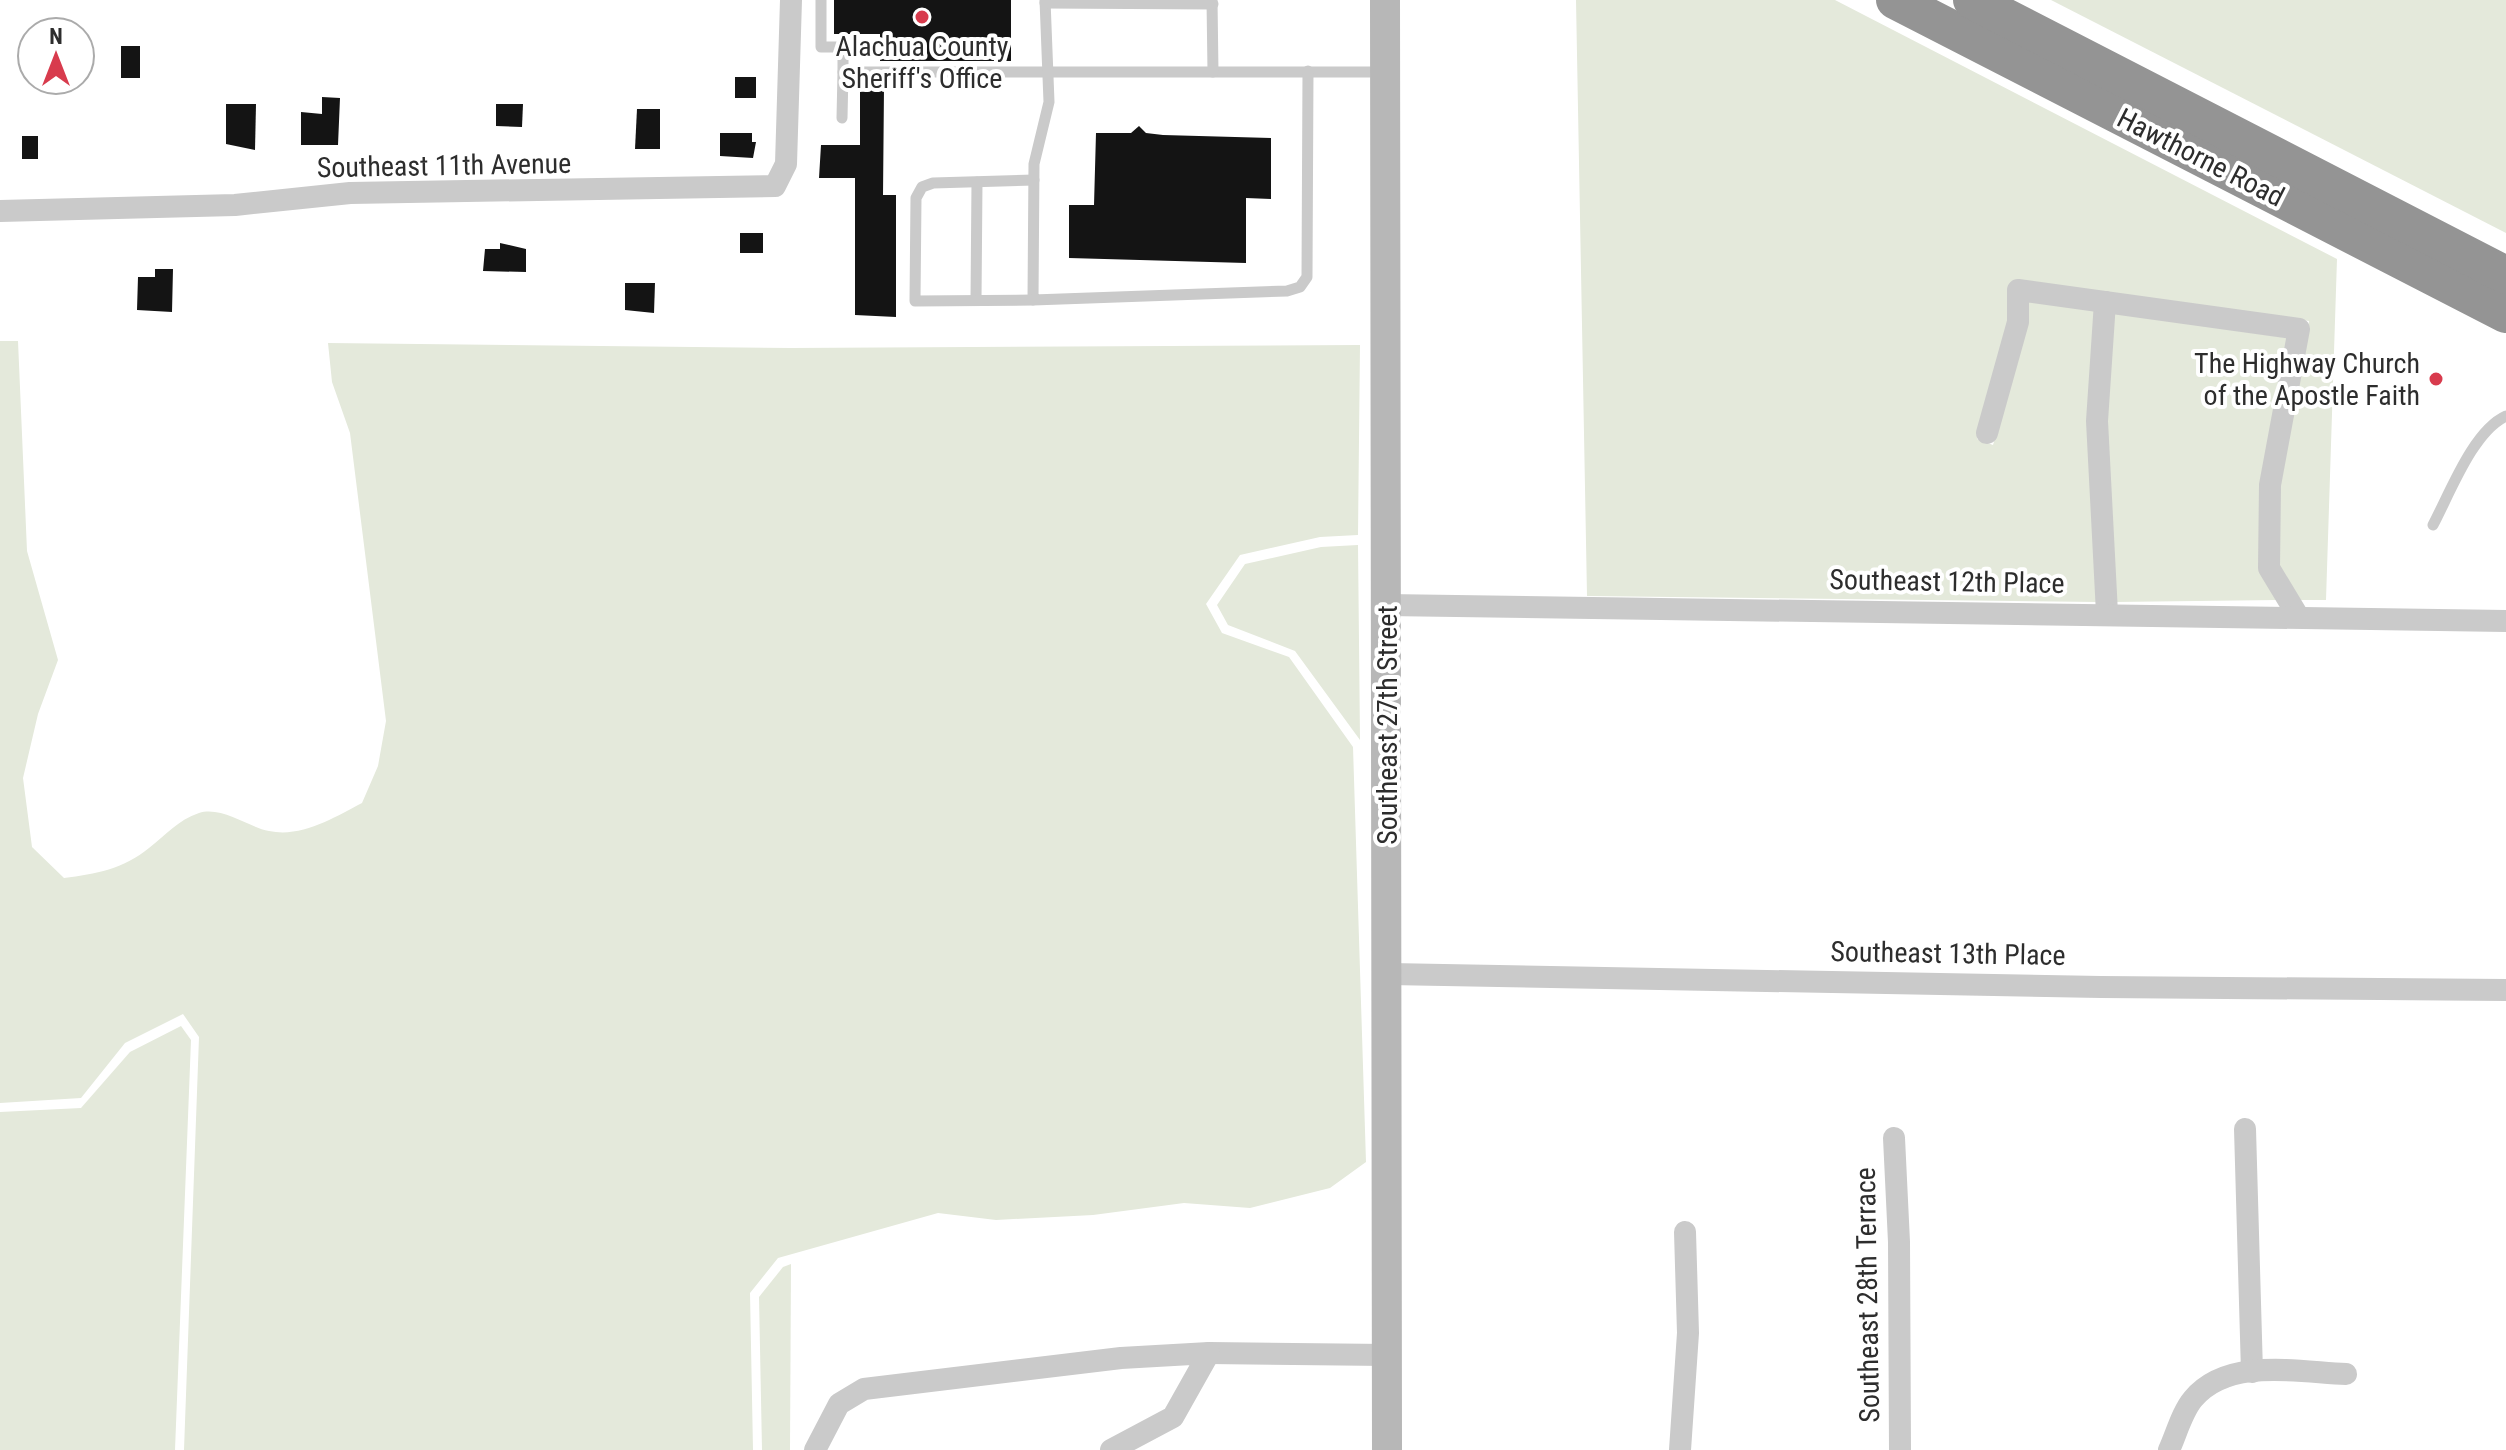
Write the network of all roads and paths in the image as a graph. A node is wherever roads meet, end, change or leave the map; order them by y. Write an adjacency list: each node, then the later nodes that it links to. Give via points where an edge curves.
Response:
1 (791, 0): 17 (street, Southeast 11th Avenue, via 786,164 775,186 350,193 235,205)
2 (821, 0): 9 (lane, via 821,47 843,47)
3 (1385, 0): 12 (street, Southeast 27th Street)
4 (1895, 0): 16 (highway, Hawthorne Road)
5 (1972, 0): 16 (highway, Hawthorne Road)
6 (1045, 2): 7 (lane); 10 (lane)
7 (1212, 2): 11 (lane)
8 (1308, 71): 11 (lane); 12 (lane); 20 (lane, via 1307,277 1300,287)
9 (843, 72): 10 (lane); 13 (lane)
10 (1047, 72): 11 (lane); 14 (lane, via 1047,117 1036,146)
11 (1213, 72)
12 (1386, 72): 26 (street, Southeast 27th Street)
13 (842, 118)
14 (1034, 180): 15 (lane); 20 (lane)
15 (977, 182): 19 (lane); 19 (lane, via 933,183 922,187 916,198 915,301)
16 (2328, 203): 18 (highway, Hawthorne Road); 22 (highway, Hawthorne Road)
17 (0, 211)
18 (2506, 275)
19 (976, 300): 20 (lane)
20 (1033, 300)
21 (2105, 302): 24 (street, via 2018,290 2018,322); 27 (street, via 2097,421); 28 (street, via 2299,329 2270,485 2269,568)
22 (2506, 314)
23 (2506, 416): 25 (lane, via 2480,437)
24 (1987, 433)
25 (2433, 525)
26 (1386, 605): 27 (street, Southeast 12th Place); 30 (street, Southeast 27th Street)
27 (2107, 613): 28 (street, Southeast 12th Place)
28 (2298, 616): 29 (street, Southeast 12th Place)
29 (2506, 621)
30 (1389, 974): 31 (street, Southeast 13th Place); 36 (street, Southeast 27th Street)
31 (2506, 990)
32 (2245, 1129): 37 (street)
33 (1894, 1138): 43 (street, Southeast 28th Terrace)
34 (1685, 1232): 42 (street, via 1688,1333)
35 (1209, 1353): 36 (street); 39 (street, via 1121,1358 864,1389 839,1404); 40 (street, via 1173,1417)
36 (1387, 1355): 41 (street, Southeast 27th Street)
37 (2252, 1372): 38 (street); 44 (street, via 2223,1376 2190,1404)
38 (2346, 1374)
39 (815, 1450)
40 (1111, 1450)
41 (1387, 1450)
42 (1680, 1450)
43 (1900, 1450)
44 (2169, 1450)

